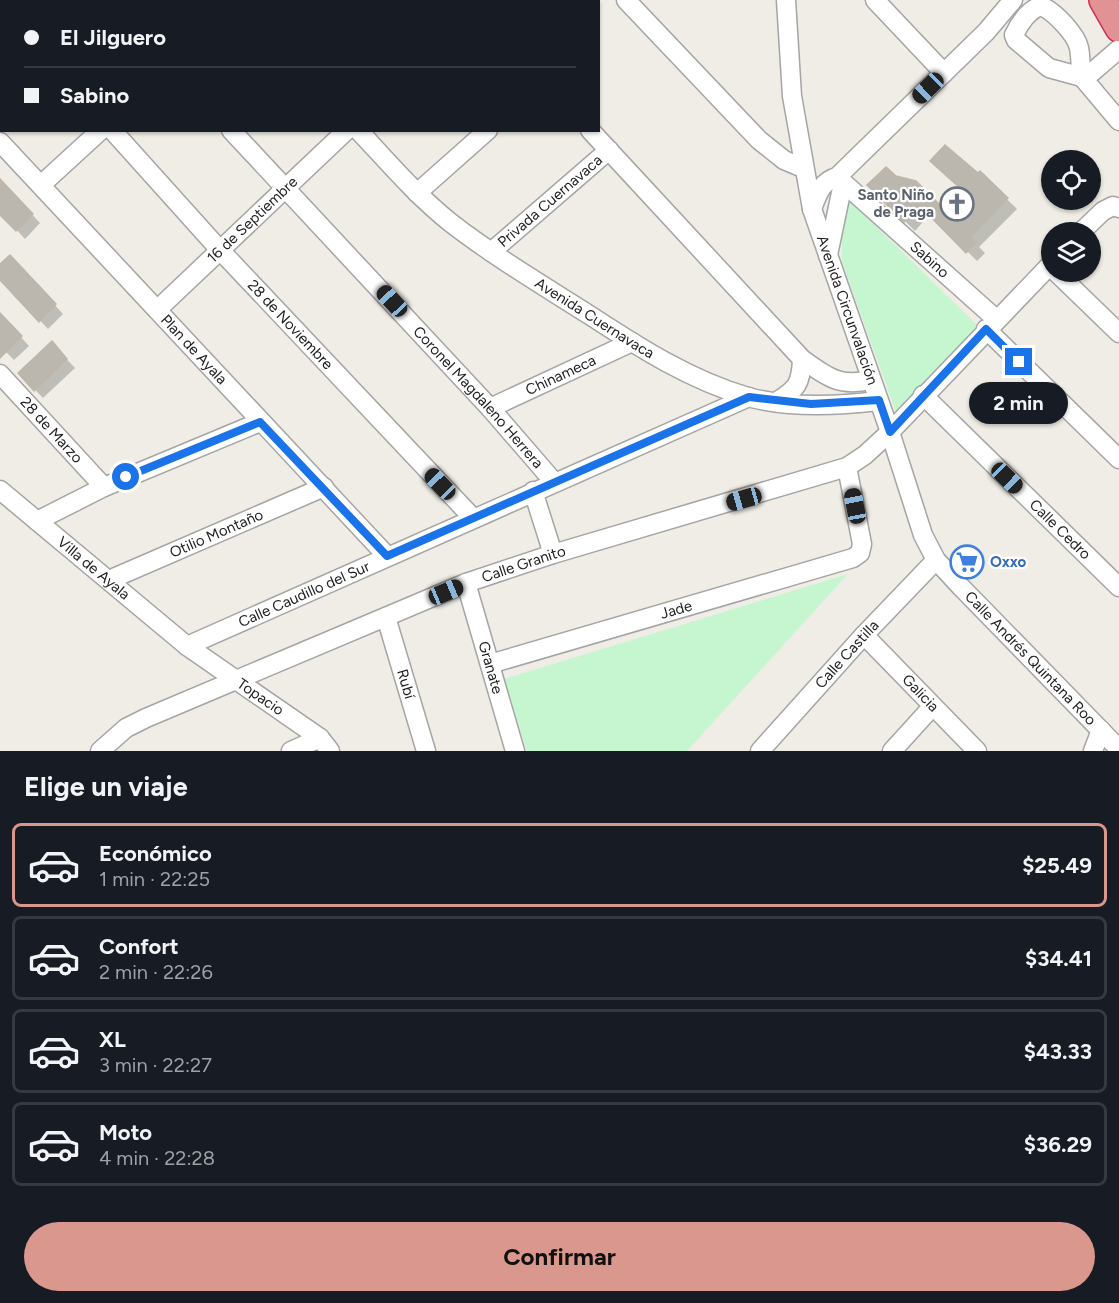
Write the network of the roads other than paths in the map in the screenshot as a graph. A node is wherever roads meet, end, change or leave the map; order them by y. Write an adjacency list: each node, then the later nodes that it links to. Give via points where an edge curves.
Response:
1 (626, 0): 17 (street, via 759,140 784,160)
2 (875, 0): 6 (street)
3 (1013, 0): 6 (street)
4 (783, 3): 17 (street, Avenida Circunvalación)
5 (1119, 49): 7 (street, via 1082,77)
6 (944, 73): 18 (street)
7 (1119, 121)
8 (99, 132): 19 (street)
9 (114, 132): 25 (street, 28 de Noviembre)
10 (233, 132): 20 (street, Coronel Magdaleno Herrera)
11 (345, 132): 20 (street, 16 de Septiembre)
12 (360, 132): 21 (street, Avenida Cuernavaca)
13 (486, 132): 21 (street)
14 (592, 132): 16 (street, Avenida Circunvalación)
15 (0, 142): 19 (street, Plan de Ayala)
16 (609, 150): 26 (street, Privada Cuernavaca); 34 (street, Avenida Circunvalación)
17 (803, 168): 23 (street, Avenida Circunvalación)
18 (840, 180): 23 (street, via 820,188); 27 (street); 31 (street, Sabino)
19 (42, 184): 30 (street, Plan de Ayala)
20 (286, 188): 25 (street, 16 de Septiembre); 41 (street, Coronel Magdaleno Herrera)
21 (417, 193): 26 (street, Avenida Cuernavaca)
22 (1119, 208): 24 (street, via 1113,206 1103,211)
23 (812, 209): 27 (street, Avenida Circunvalación)
24 (1091, 222)
25 (219, 249): 30 (street, 16 de Septiembre); 51 (street, 28 de Noviembre)
26 (491, 252): 33 (street, Avenida Cuernavaca)
27 (827, 256): 36 (street, Avenida Circunvalación)
28 (1041, 277): 31 (street, Calle Granito)
29 (1067, 282): 32 (street)
30 (158, 309): 42 (street, Plan de Ayala)
31 (991, 324): 37 (street, Calle Granito); 44 (street, Sabino)
32 (1119, 333)
33 (632, 342): 38 (street, Avenida Cuernavaca, via 700,379); 41 (street, Chinameca)
34 (802, 359): 36 (street, Avenida Circunvalación, via 839,382); 40 (street, via 797,385)
35 (0, 374): 47 (street, 28 de Marzo)
36 (870, 380): 39 (street, Calle Andrés Quintana Roo)
37 (923, 396): 43 (street, Calle Granito); 58 (street, Calle Cedro)
38 (749, 397): 40 (street, Avenida Cuernavaca); 46 (street, Calle Caudillo del Sur)
39 (879, 400): 40 (street, Avenida Cuernavaca, via 839,404); 43 (street, Calle Andrés Quintana Roo)
40 (776, 402)
41 (490, 408): 46 (street, Coronel Magdaleno Herrera)
42 (260, 422): 47 (street); 48 (street, Plan de Ayala)
43 (890, 432): 45 (street, Calle Granito); 55 (street, Calle Andrés Quintana Roo, via 914,510)
44 (1119, 459)
45 (847, 467): 53 (street, Calle Granito); 62 (street, Jade, via 862,544 860,553 853,558)
46 (554, 482): 50 (street, Calle Caudillo del Sur)
47 (104, 487): 52 (street)
48 (324, 487): 54 (street, Plan de Ayala); 56 (street, Otilio Montaño)
49 (0, 490): 52 (street, Villa de Ayala)
50 (533, 491): 51 (street, Calle Caudillo del Sur); 53 (street)
51 (472, 517): 54 (street, Calle Caudillo del Sur)
52 (37, 521): 56 (street, Villa de Ayala)
53 (554, 554): 57 (street, Calle Granito)
54 (387, 556): 61 (street, Calle Caudillo del Sur)
55 (936, 560): 60 (street, Calle Castilla); 65 (street, Calle Andrés Quintana Roo)
56 (109, 580): 61 (street, Villa de Ayala)
57 (466, 583): 59 (street, Calle Granito); 62 (street, Granate)
58 (1119, 587)
59 (386, 617): 63 (street, Calle Granito); 70 (street, Rubí)
60 (864, 635): 64 (street, Galicia); 72 (street, Calle Castilla)
61 (186, 646): 63 (street, Topacio)
62 (489, 664): 71 (street, Granate)
63 (238, 680): 66 (street, Topacio); 68 (street, Calle Granito, via 126,728)
64 (932, 707): 73 (street); 74 (street, Galicia)
65 (1101, 730): 67 (street, Calle Andrés Quintana Roo); 75 (street)
66 (325, 745): 69 (street)
67 (1119, 749)
68 (100, 751)
69 (291, 751)
70 (426, 751)
71 (515, 751)
72 (760, 751)
73 (892, 751)
74 (977, 751)
75 (1093, 751)

